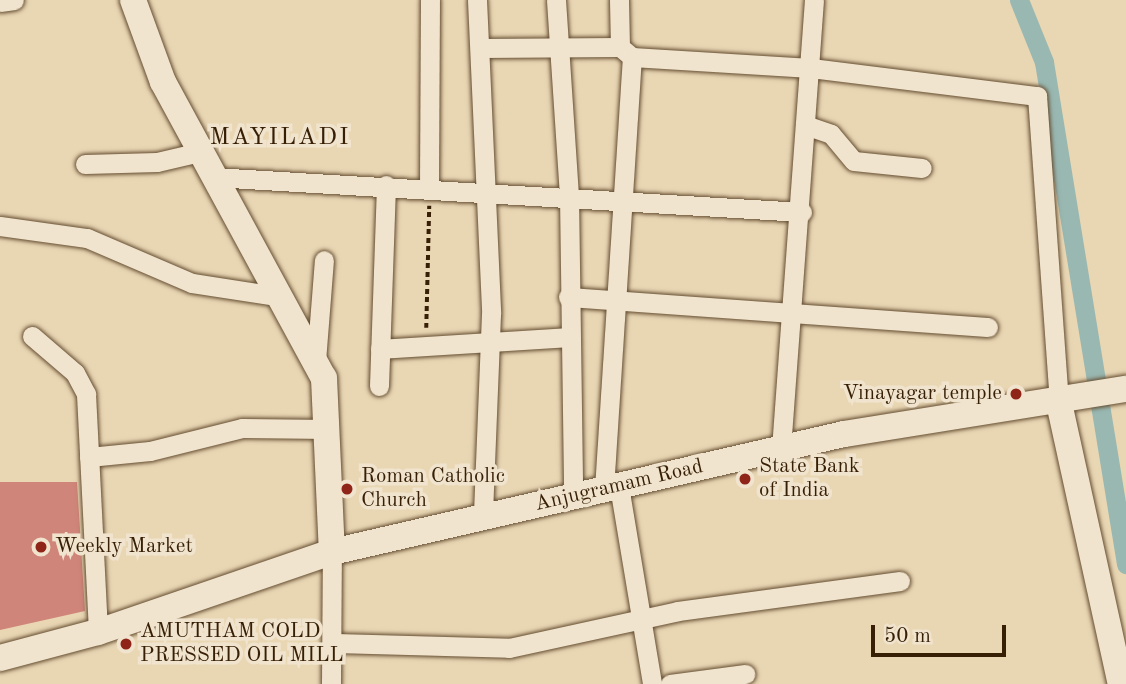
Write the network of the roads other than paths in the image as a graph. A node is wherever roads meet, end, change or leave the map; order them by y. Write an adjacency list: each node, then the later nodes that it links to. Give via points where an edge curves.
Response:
1 (13, 0): 8 (street)
2 (132, 0): 14 (main road, via 163,82)
3 (430, 0): 19 (street)
4 (477, 0): 10 (street)
5 (556, 0): 9 (street)
6 (619, 0): 11 (street)
7 (814, 0): 12 (street)
8 (0, 2)
9 (556, 44): 10 (street); 11 (street); 21 (street)
10 (480, 48): 20 (street)
11 (626, 52): 12 (street); 22 (street)
12 (811, 68): 13 (street); 38 (street, via 1037,96)
13 (808, 126): 16 (street, via 831,134 854,161); 23 (street)
14 (200, 152): 15 (street, via 157,162); 17 (main road)
15 (85, 164)
16 (922, 168)
17 (213, 177): 18 (street); 26 (main road)
18 (386, 185): 19 (street); 34 (street)
19 (429, 187): 20 (street)
20 (486, 189): 21 (street); 33 (street)
21 (569, 195): 22 (street); 27 (street)
22 (623, 199): 23 (street); 28 (street)
23 (802, 212): 29 (street)
24 (0, 226): 26 (street, via 87,238 192,283)
25 (324, 260): 35 (street)
26 (282, 297): 35 (main road)
27 (568, 297): 28 (street); 32 (street)
28 (617, 300): 29 (street); 42 (street)
29 (794, 313): 30 (street); 40 (street)
30 (988, 327)
31 (32, 336): 41 (street, via 83,385)
32 (569, 337): 33 (street); 43 (street)
33 (490, 339): 34 (street); 44 (street)
34 (380, 349): 36 (street)
35 (316, 361): 39 (main road, via 327,392)
36 (379, 386)
37 (1118, 392): 38 (main road, Anjugramam Road)
38 (1067, 401): 40 (main road, Anjugramam Road); 55 (main road)
39 (329, 429): 41 (street, via 242,428 150,451); 45 (main road)
40 (780, 449): 42 (main road, Anjugramam Road)
41 (89, 457): 48 (street)
42 (612, 488): 43 (main road, Anjugramam Road); 47 (street)
43 (573, 497): 44 (main road, Anjugramam Road)
44 (483, 517): 45 (main road, Anjugramam Road)
45 (332, 552): 48 (main road, Anjugramam Road); 49 (street)
46 (900, 580): 47 (street)
47 (639, 620): 49 (street, via 509,648); 53 (street)
48 (98, 632): 50 (main road, Anjugramam Road)
49 (335, 643): 52 (street)
50 (0, 658)
51 (745, 674): 54 (street)
52 (331, 684)
53 (652, 684)
54 (670, 684)
55 (1121, 684)

